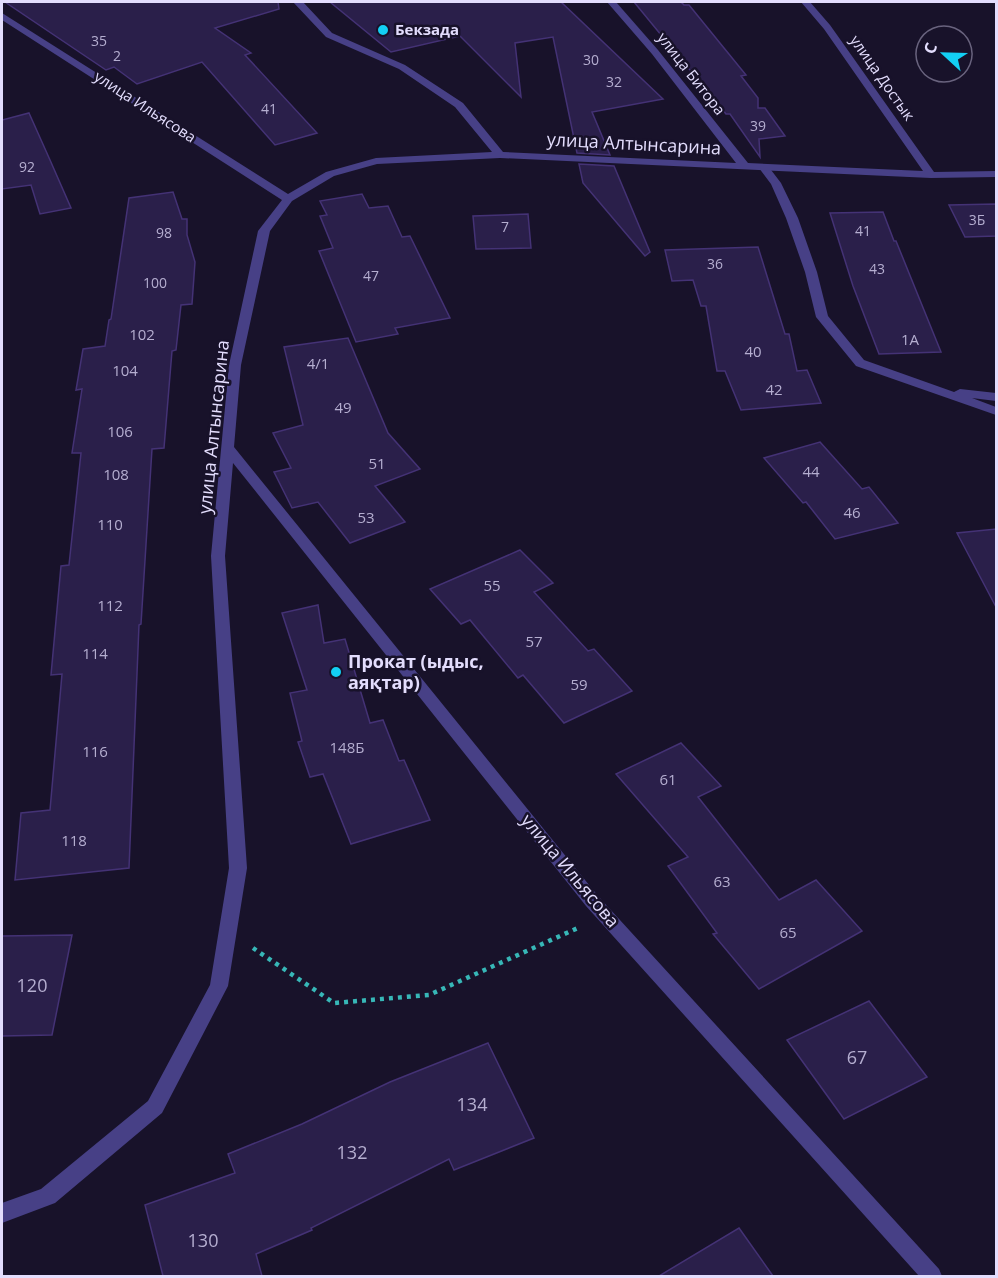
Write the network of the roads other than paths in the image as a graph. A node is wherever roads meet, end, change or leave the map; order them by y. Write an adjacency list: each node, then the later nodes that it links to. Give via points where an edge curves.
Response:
1 (298, 2): 5 (street, via 329,35 402,67 459,105)
2 (612, 2): 6 (street, улица Битора)
3 (806, 2): 9 (street, улица Достык)
4 (2, 16): 10 (street, улица Ильясова)
5 (500, 155): 6 (street, улица Алтынсарина); 10 (street, улица Алтынсарина, via 376,161 330,174)
6 (745, 167): 7 (street, улица Алтынсарина)
7 (764, 168): 9 (street, улица Алтынсарина); 11 (street, via 776,183 792,218 822,317 860,363)
8 (996, 174): 9 (street, улица Алтынсарина)
9 (931, 175)
10 (288, 199): 14 (street, улица Алтынсарина, via 264,231 236,364)
11 (933, 391): 12 (street); 13 (street)
12 (996, 397)
13 (996, 411)
14 (228, 448): 15 (street, улица Алтынсарина, via 218,556 238,868 219,986 155,1107 48,1196); 16 (street, улица Ильясова, via 605,915)
15 (2, 1213)
16 (932, 1276)

